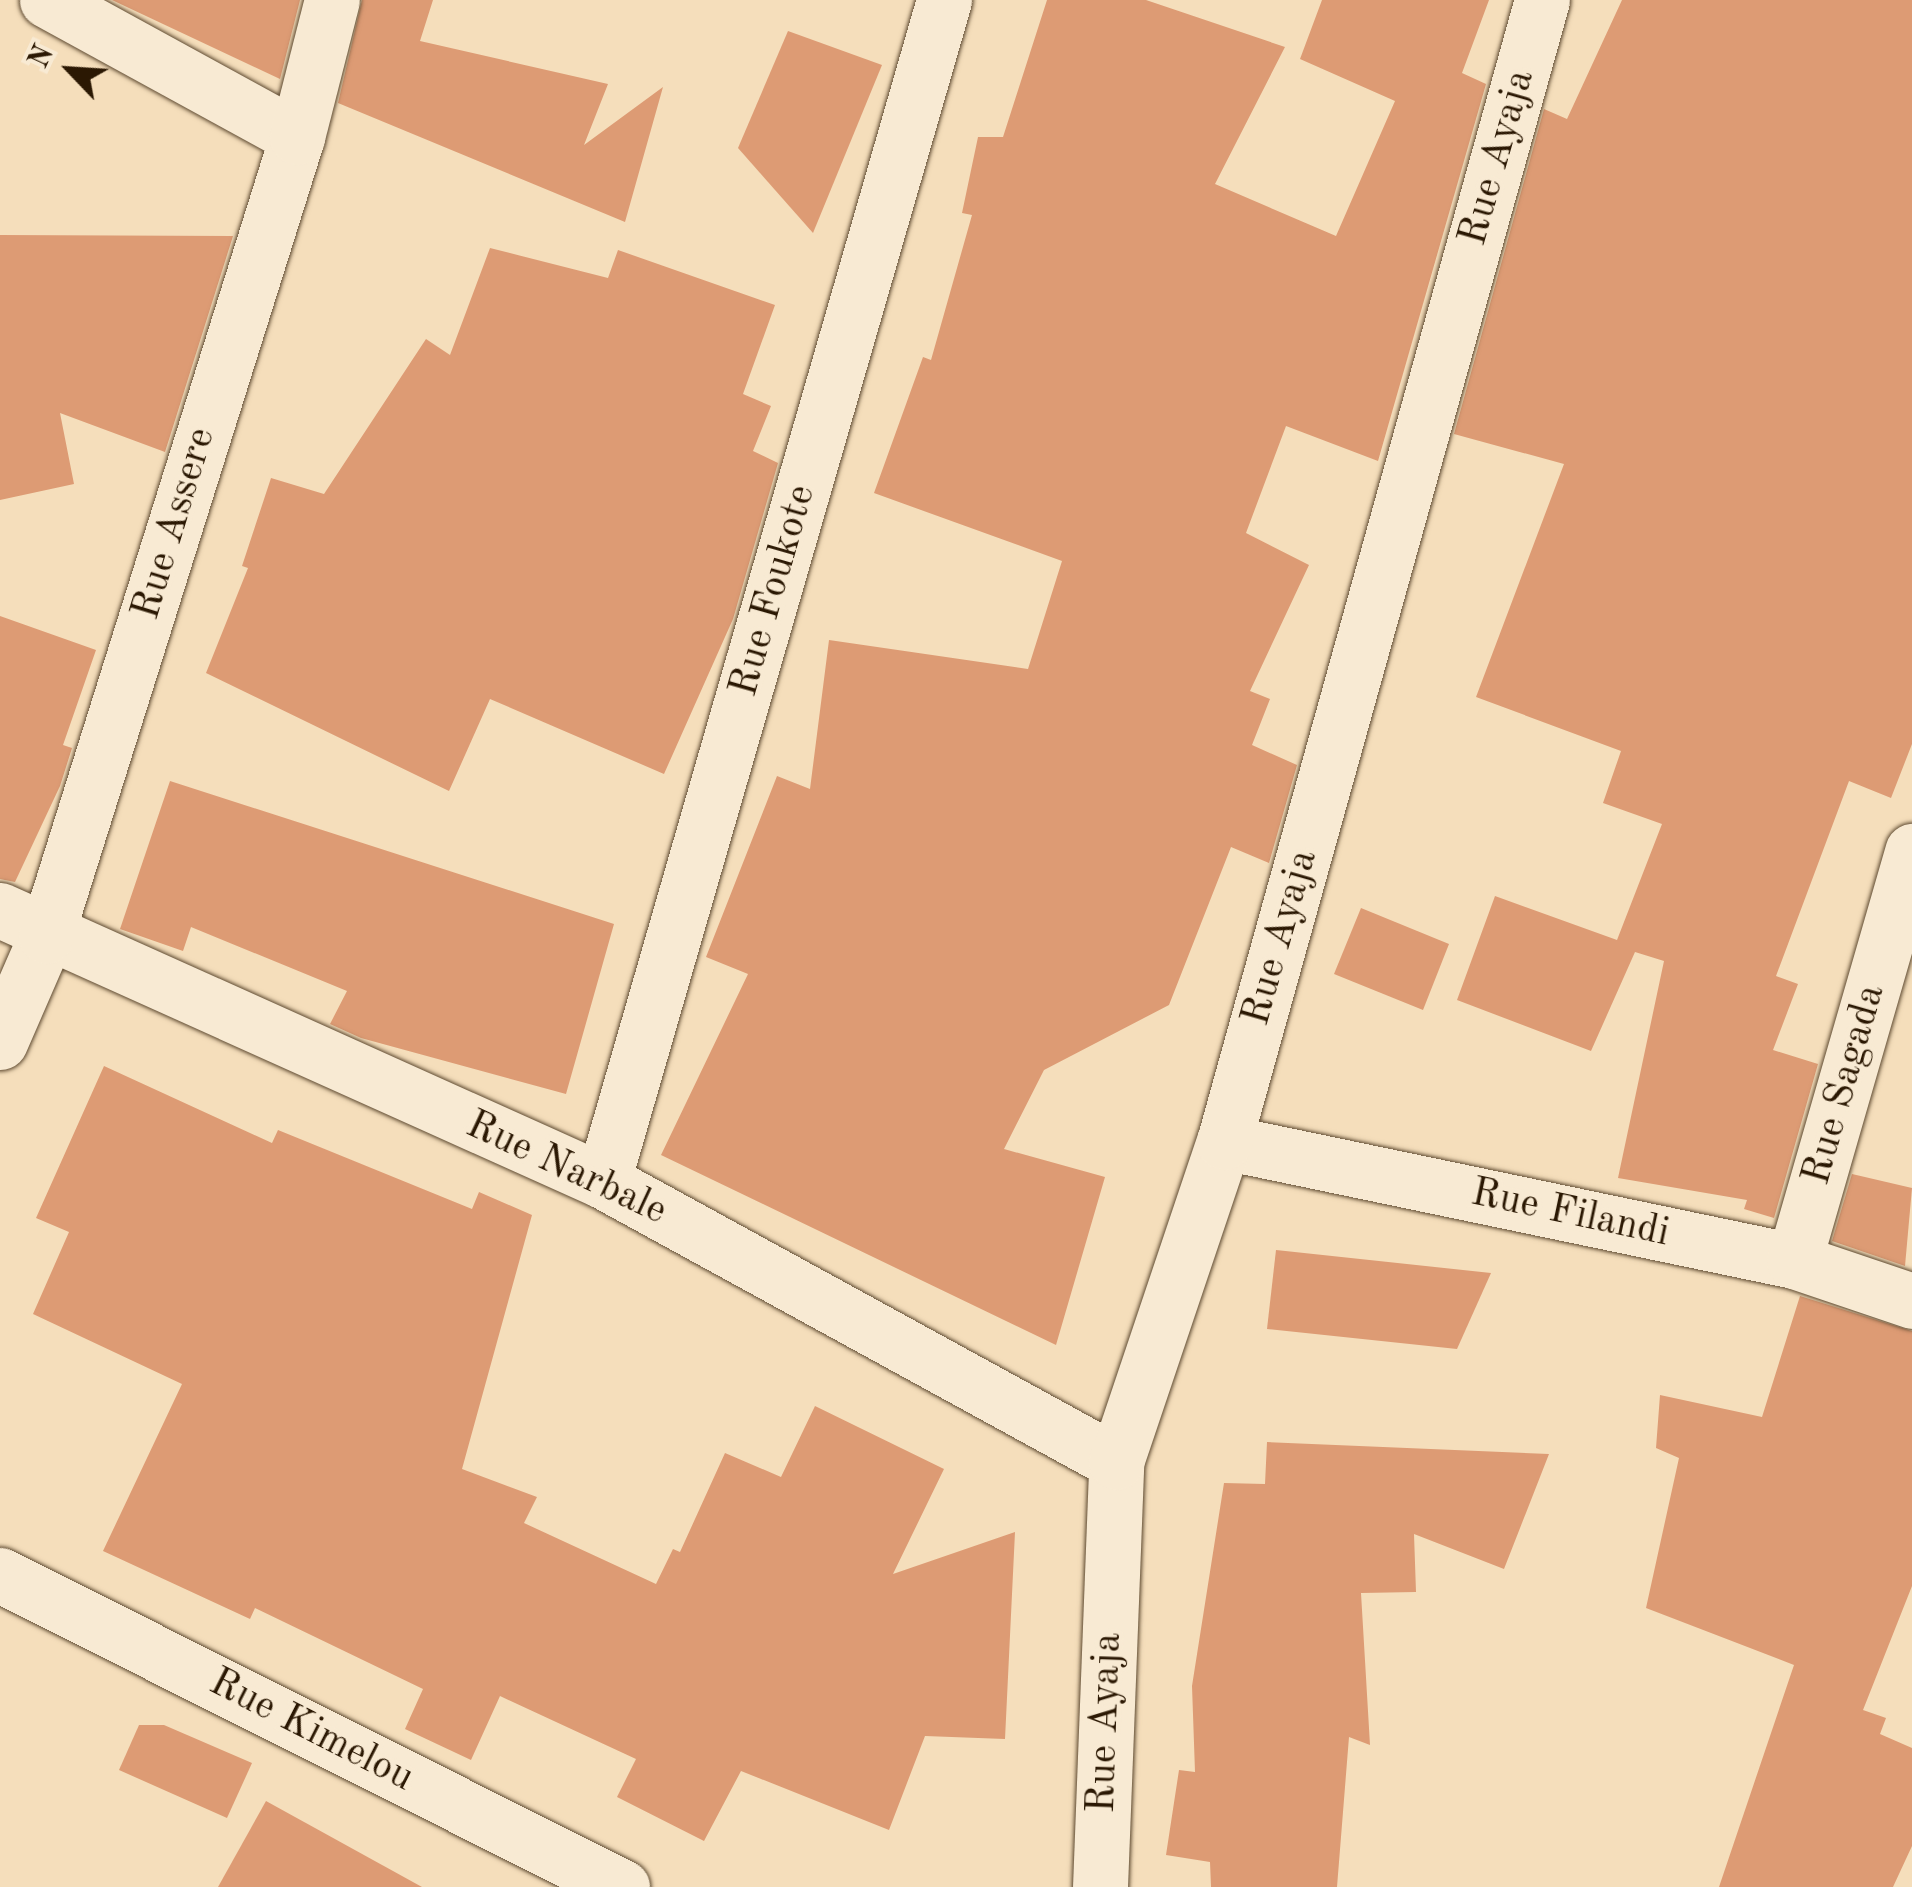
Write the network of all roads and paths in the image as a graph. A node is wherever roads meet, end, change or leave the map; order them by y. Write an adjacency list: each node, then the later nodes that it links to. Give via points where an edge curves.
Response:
1 (48, 0): 5 (street)
2 (332, 0): 5 (street, Rue Assere)
3 (944, 0): 10 (street, Rue Foukote)
4 (1542, 0): 9 (street, Rue Ayaja)
5 (296, 137): 7 (street, Rue Assere)
6 (1912, 851): 11 (street, Rue Sagada)
7 (23, 923): 8 (street, Rue Assere); 10 (street, Rue Narbale)
8 (0, 1042)
9 (1224, 1142): 11 (street, Rue Filandi); 13 (street, Rue Ayaja)
10 (603, 1181): 13 (street, Rue Narbale)
11 (1794, 1261): 12 (street, Rue Filandi)
12 (1912, 1301)
13 (1116, 1462): 16 (street, Rue Ayaja)
14 (0, 1575): 15 (street, Rue Kimelou)
15 (622, 1887)
16 (1100, 1887)

